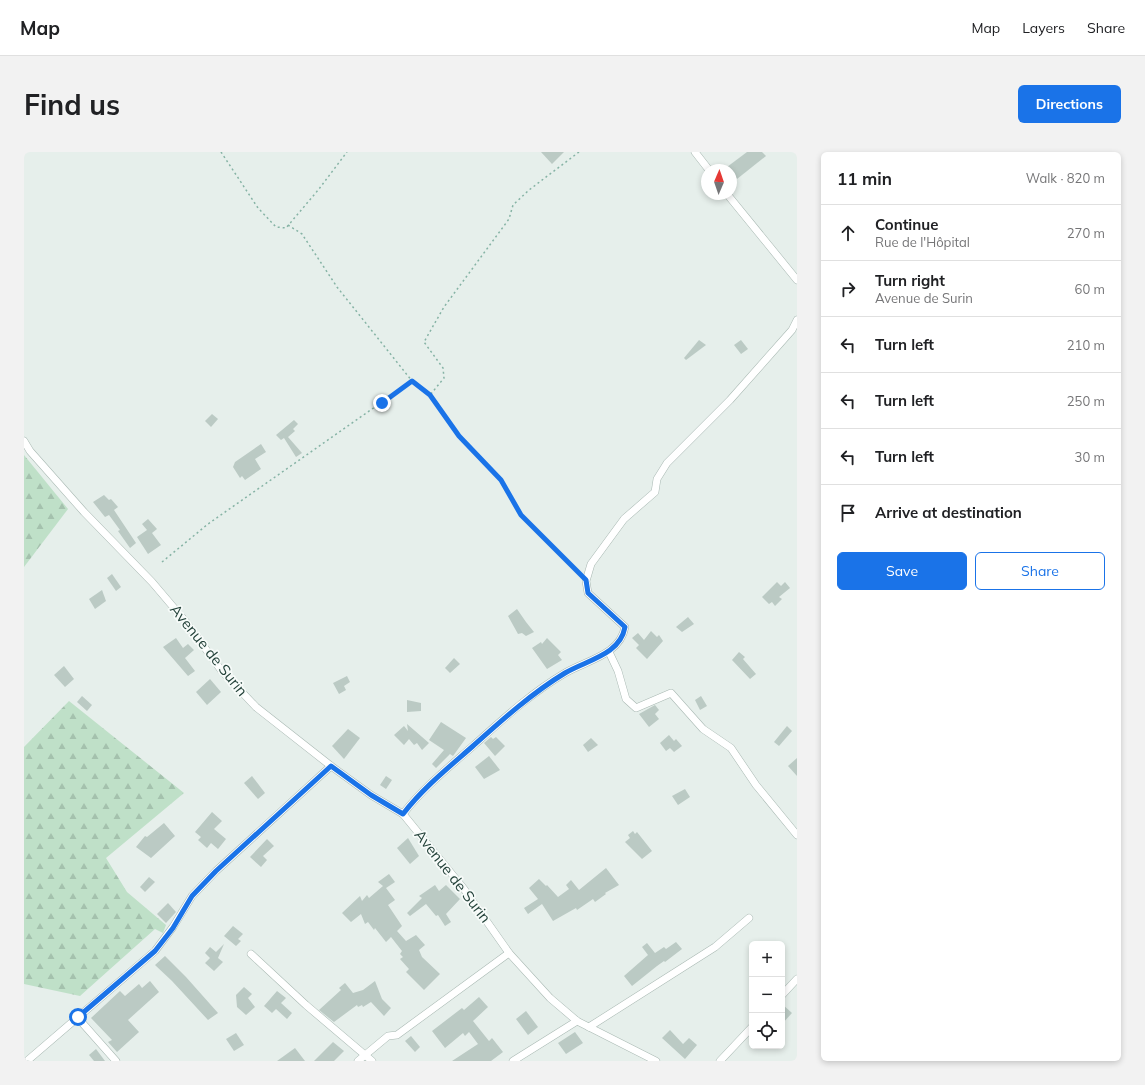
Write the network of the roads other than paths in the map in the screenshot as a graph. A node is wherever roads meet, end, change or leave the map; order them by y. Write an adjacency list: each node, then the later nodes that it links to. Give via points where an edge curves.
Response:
1 (695, 152): 2 (street)
2 (704, 164)
3 (732, 200): 4 (street)
4 (797, 280)
5 (797, 320): 7 (street, via 792,330 730,400 667,463 657,479 655,492 624,519 591,564 586,580 588,593 625,627 623,637)
6 (24, 441): 8 (street, Avenue de Surin, via 84,512 152,582 236,686 256,707)
7 (609, 652): 9 (street, via 578,666 543,687 430,784); 10 (street, via 618,671 626,699 636,708 671,693 703,729 731,748 756,785)
8 (331, 766): 9 (street, Avenue de Surin); 16 (street, via 192,896 173,928 155,951)
9 (403, 814): 12 (street, Avenue de Surin, via 464,889)
10 (797, 835)
11 (749, 918): 18 (street, via 716,947)
12 (509, 953): 17 (street, Avenue de Surin, via 550,998); 20 (street, via 397,1035 388,1036)
13 (251, 954): 20 (street)
14 (797, 979): 15 (street)
15 (785, 992)
16 (78, 1017): 21 (street); 22 (street)
17 (577, 1021): 18 (street, Avenue de Surin); 25 (street)
18 (589, 1027): 26 (street, Avenue de Surin)
19 (749, 1030): 27 (street)
20 (364, 1055): 23 (street); 24 (street)
21 (27, 1061)
22 (116, 1061)
23 (358, 1061)
24 (372, 1061)
25 (513, 1061)
26 (656, 1061)
27 (720, 1061)

